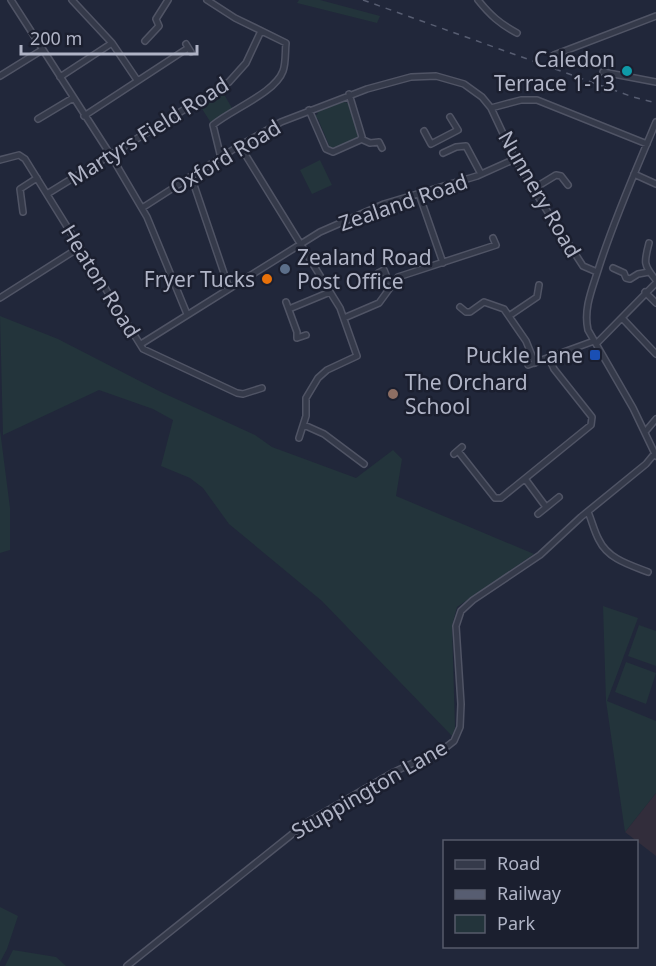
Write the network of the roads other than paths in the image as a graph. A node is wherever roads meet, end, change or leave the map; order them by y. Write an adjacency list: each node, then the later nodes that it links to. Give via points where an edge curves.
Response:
1 (10, 0): 14 (street)
2 (72, 0): 12 (street)
3 (168, 0): 11 (street, via 156,19 159,27)
4 (207, 0): 7 (street)
5 (220, 0): 7 (street)
6 (478, 0): 10 (street, via 490,16)
7 (216, 6): 9 (street)
8 (656, 15): 15 (street)
9 (261, 31): 37 (street, Martyrs Field Road, via 234,78); 38 (street, via 286,43 283,72 266,91 213,125)
10 (517, 33)
11 (145, 41)
12 (112, 43): 18 (street); 19 (street)
13 (188, 48): 19 (street)
14 (42, 50): 17 (street); 18 (street)
15 (554, 55)
16 (603, 72): 20 (street)
17 (0, 76)
18 (60, 77): 22 (street)
19 (137, 80): 25 (street)
20 (656, 82)
21 (349, 94): 23 (street, Oxford Road, via 411,77 436,76 464,84); 24 (street, Oxford Road); 31 (street)
22 (73, 98): 25 (street); 27 (street)
23 (491, 108): 32 (street, via 537,100); 39 (street, Nunnery Road)
24 (309, 110): 31 (street, via 330,152); 33 (street, Oxford Road)
25 (84, 116): 37 (street)
26 (450, 117): 30 (street, via 458,130)
27 (38, 119)
28 (656, 122): 32 (street)
29 (424, 131): 30 (street, via 431,144)
30 (444, 138): 35 (street)
31 (361, 139): 34 (street, via 379,142)
32 (647, 144): 42 (street)
33 (240, 146): 38 (street, Oxford Road); 53 (street)
34 (382, 148)
35 (450, 150): 36 (street); 41 (street, via 466,146)
36 (443, 153)
37 (110, 154): 48 (street, Martyrs Field Road); 50 (street)
38 (221, 158): 43 (street, Oxford Road)
39 (514, 159): 41 (street, Zealand Road); 47 (street, Nunnery Road)
40 (0, 160): 44 (street, Heaton Road, via 21,156)
41 (481, 174): 49 (street, Zealand Road)
42 (634, 174): 46 (street); 58 (street)
43 (191, 176): 50 (street, Oxford Road); 64 (street)
44 (37, 178): 48 (street, Heaton Road); 51 (street, via 20,189)
45 (568, 181): 47 (street, via 556,175)
46 (656, 184)
47 (533, 189): 58 (street, Nunnery Road, via 583,266)
48 (47, 194): 55 (street, Heaton Road)
49 (419, 194): 53 (street, Zealand Road, via 365,212); 56 (street)
50 (142, 208): 74 (street)
51 (23, 212)
52 (493, 238): 56 (street, via 496,244)
53 (300, 243): 64 (street, Zealand Road); 65 (street)
54 (650, 243): 59 (street, via 644,260)
55 (80, 247): 68 (street); 80 (street, Heaton Road)
56 (443, 263): 62 (street, via 398,277)
57 (613, 267): 59 (street, via 630,279)
58 (597, 272): 79 (street, via 586,318)
59 (649, 272): 61 (street)
60 (378, 273): 62 (street, via 384,270)
61 (656, 281): 66 (street)
62 (393, 283): 76 (street, via 379,303)
63 (539, 285): 75 (street, via 537,297)
64 (229, 288): 74 (street, Zealand Road)
65 (330, 292): 73 (street); 76 (street)
66 (645, 292): 71 (street); 77 (street)
67 (485, 293): 70 (street)
68 (0, 298)
69 (286, 302): 73 (street)
70 (484, 302): 72 (street, via 470,312); 75 (street, via 504,309)
71 (656, 303)
72 (460, 307)
73 (289, 309): 78 (street, via 297,338)
74 (187, 314): 80 (street, Zealand Road)
75 (509, 316): 83 (street, via 526,340)
76 (344, 318): 87 (street, via 357,356 320,374 306,398)
77 (622, 318): 79 (street); 81 (street)
78 (306, 335)
79 (595, 343): 82 (street); 88 (street)
80 (141, 344): 85 (street, Heaton Road, via 148,353 237,393)
81 (656, 354)
82 (549, 358): 83 (street); 95 (street, via 593,421)
83 (535, 363): 84 (street)
84 (528, 365)
85 (262, 388)
86 (656, 419): 88 (street)
87 (303, 425): 89 (street); 92 (street)
88 (645, 432): 93 (street)
89 (299, 438)
90 (354, 446): 92 (street)
91 (458, 450): 95 (street, via 495,498 505,497)
92 (350, 452): 94 (street)
93 (655, 454): 98 (street, Stuppington Lane)
94 (364, 464)
95 (526, 480): 97 (street)
96 (560, 496): 97 (street)
97 (546, 507): 99 (street)
98 (588, 512): 100 (street, via 604,548); 101 (street, Stuppington Lane, via 536,558 465,606 458,617 461,704 460,727 454,741 306,823)
99 (538, 514)
100 (643, 572)
101 (127, 966)

